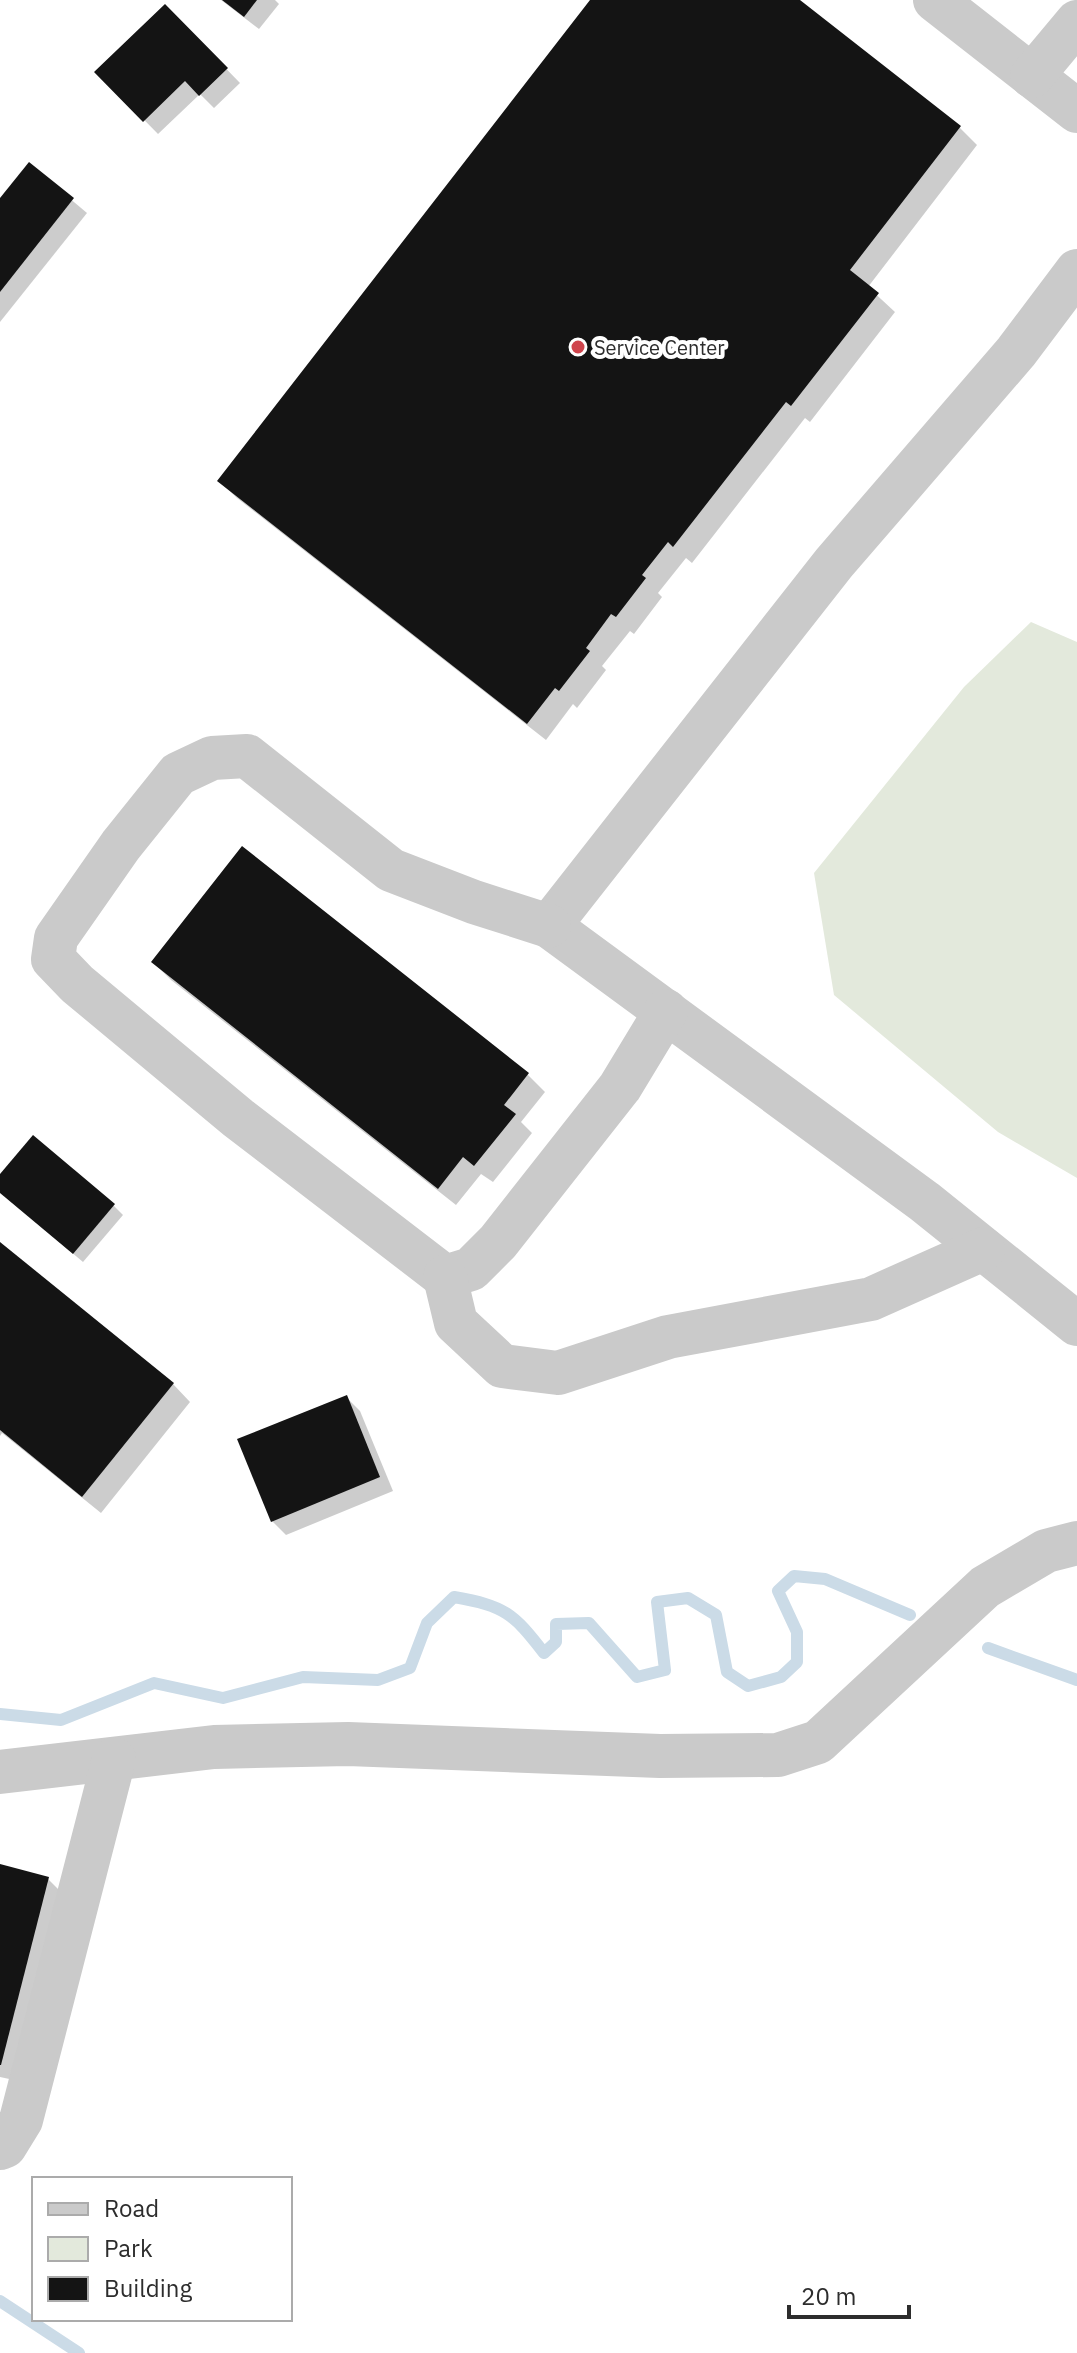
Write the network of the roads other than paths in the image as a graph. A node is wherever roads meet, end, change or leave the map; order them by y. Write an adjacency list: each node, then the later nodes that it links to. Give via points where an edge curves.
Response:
1 (958, 7): 3 (lane)
2 (1077, 22): 3 (lane)
3 (1032, 76): 4 (lane)
4 (1077, 111)
5 (1077, 271): 6 (lane, via 1016,352 834,563)
6 (549, 926): 7 (lane); 9 (lane, via 391,870 247,756 212,758 178,774 56,938 53,959 77,984 238,1118)
7 (666, 1011): 8 (lane); 9 (lane, via 620,1087 498,1242 471,1269)
8 (983, 1249): 9 (lane, via 871,1299 668,1337 558,1373 502,1366 456,1323); 10 (lane)
9 (445, 1277)
10 (1077, 1324)
11 (1077, 1543): 12 (lane, via 1046,1551 985,1587 818,1742 778,1755 660,1756 348,1744 214,1747)
12 (114, 1759): 13 (lane); 14 (lane, via 21,2120)
13 (0, 1772)
14 (0, 2148)

